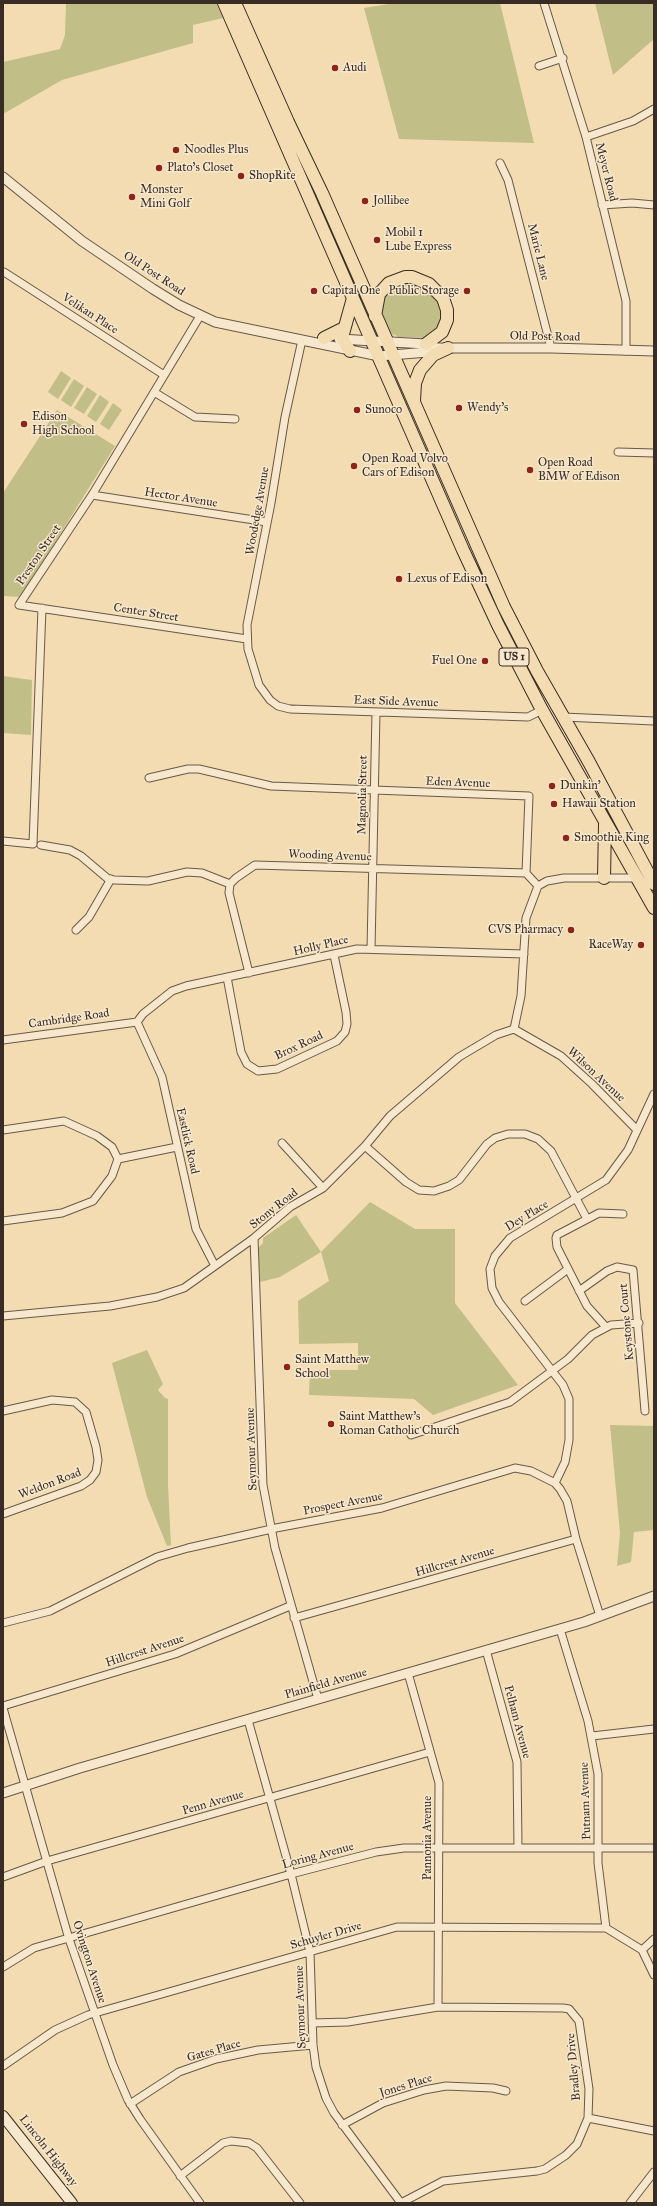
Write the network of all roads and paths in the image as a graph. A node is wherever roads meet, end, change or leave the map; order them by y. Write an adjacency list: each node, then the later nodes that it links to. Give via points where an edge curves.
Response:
1 (224, 3): 13 (highway, US 1)
2 (235, 3): 15 (highway, US 1)
3 (544, 3): 4 (street, Meyer Road)
4 (563, 58): 5 (street); 7 (street, Meyer Road)
5 (539, 66)
6 (654, 109): 7 (street, via 633,121)
7 (586, 137): 10 (street, Meyer Road)
8 (500, 163): 22 (street, Marie Lane, via 508,180)
9 (3, 177): 14 (street, Old Post Road, via 82,241 153,289)
10 (602, 205): 11 (street); 24 (street, Meyer Road, via 626,301)
11 (654, 205)
12 (4, 272): 28 (street, Velikan Place)
13 (353, 298): 16 (highway); 19 (highway, US 1)
14 (200, 316): 17 (street, Old Post Road, via 239,328); 28 (street, Preston Street)
15 (375, 317): 20 (highway, US 1); 21 (highway, via 379,294 389,283 405,277 429,284 442,298 447,310 447,320)
16 (344, 334): 18 (highway); 19 (street, Old Post Road); 23 (highway)
17 (302, 340): 18 (street, Old Post Road); 35 (street, Woodedge Avenue, via 285,417)
18 (319, 340): 23 (street, Old Post Road, via 320,346)
19 (372, 342): 20 (street, Old Post Road); 27 (highway, US 1)
20 (387, 343): 21 (street, Old Post Road); 26 (highway, US 1)
21 (437, 347): 22 (street, Old Post Road); 26 (street, Old Post Road, via 428,352); 30 (highway, via 420,370 415,383)
22 (551, 348): 24 (street, Old Post Road)
23 (350, 351): 27 (street, Old Post Road)
24 (626, 351): 25 (street, Old Post Road)
25 (654, 351)
26 (392, 355): 27 (street, Old Post Road); 30 (highway, US 1)
27 (379, 356): 39 (highway, US 1, via 469,563)
28 (164, 375): 29 (street, Preston Street)
29 (154, 392): 31 (street, via 195,417); 34 (street, Preston Street)
30 (414, 404): 41 (highway, US 1, via 504,607)
31 (235, 419)
32 (618, 452): 33 (street)
33 (654, 453)
34 (92, 494): 35 (street, Hector Avenue); 36 (street, Preston Street, via 19,605)
35 (267, 522): 37 (street, Woodedge Avenue, via 247,625)
36 (42, 608): 37 (street, Center Street); 47 (street)
37 (247, 639): 38 (street, Woodedge Avenue)
38 (259, 685): 40 (street, East Side Avenue, via 270,700 278,706 290,709)
39 (542, 710): 40 (street, East Side Avenue, via 528,717); 45 (highway, US 1)
40 (376, 712): 44 (street, Magnolia Street)
41 (563, 717): 42 (street); 53 (highway, US 1)
42 (654, 721)
43 (149, 778): 44 (street, Eden Avenue, via 199,769 272,786)
44 (374, 792): 48 (street, Magnolia Street); 49 (street, Eden Avenue, via 529,796)
45 (605, 823): 50 (highway); 51 (highway, US 1)
46 (3, 841): 47 (street)
47 (37, 844): 52 (street, via 70,850)
48 (372, 870): 49 (street, Wooding Avenue); 54 (street, Wooding Avenue, via 255,866); 58 (street, Magnolia Street)
49 (526, 873): 55 (street)
50 (604, 878): 51 (street); 55 (street, via 564,878 547,881)
51 (636, 878): 53 (street); 56 (highway, US 1)
52 (111, 879): 54 (street, via 148,882 187,872 202,873); 57 (street, via 89,917)
53 (653, 880)
54 (230, 884): 61 (street, via 230,900)
55 (538, 886): 59 (street, via 526,918)
56 (654, 908)
57 (76, 930)
58 (371, 949): 59 (street, Holly Place); 60 (street, Holly Place, via 357,949)
59 (524, 954): 64 (street, via 521,996)
60 (334, 955): 61 (street, Holly Place); 62 (street, Brox Road, via 346,1012 345,1032 337,1041 277,1069 258,1071 247,1064 241,1052)
61 (249, 973): 62 (street, Holly Place)
62 (227, 977): 63 (street, Holly Place, via 172,991 143,1014)
63 (137, 1022): 65 (street, Cambridge Road); 71 (street, Eastlick Road, via 162,1077)
64 (514, 1029): 68 (street, Wilson Avenue, via 561,1056); 70 (street, Stony Road, via 496,1035 460,1057 390,1116)
65 (3, 1040)
66 (654, 1094): 68 (street, Dey Place)
67 (3, 1130): 72 (street, via 64,1122 98,1136 112,1147)
68 (637, 1130): 74 (street, Dey Place, via 628,1150 606,1180)
69 (282, 1143): 73 (street)
70 (365, 1146): 73 (street, Stony Road); 74 (street, via 406,1182 419,1190 434,1191 459,1180 487,1144 495,1138 508,1134 525,1134 538,1139 551,1151)
71 (177, 1147): 72 (street); 79 (street, Eastlick Road, via 196,1229)
72 (118, 1159): 77 (street, via 112,1176 93,1201 62,1213)
73 (323, 1188): 78 (street, Stony Road, via 290,1207)
74 (577, 1199): 76 (street); 86 (street, Dey Place, via 510,1238 495,1256 490,1269 492,1288 499,1302)
75 (623, 1214): 76 (street, via 599,1214)
76 (587, 1219): 80 (street, via 557,1235 556,1248)
77 (3, 1221)
78 (254, 1238): 79 (street, Stony Road); 92 (street, Seymour Avenue, via 262,1477)
79 (215, 1266): 83 (street, Stony Road, via 184,1288 157,1297 110,1306)
80 (568, 1269): 81 (street); 82 (street)
81 (579, 1291): 84 (street, Keystone Court, via 607,1271 622,1266 632,1269); 85 (street, via 587,1306)
82 (525, 1301)
83 (3, 1316)
84 (639, 1323): 85 (street, via 614,1324); 87 (street, Keystone Court)
85 (606, 1327): 86 (street, via 592,1335 568,1359)
86 (552, 1370): 89 (street, via 510,1402); 90 (street, Dey Place, via 563,1384 569,1399 570,1417 565,1462)
87 (645, 1411)
88 (3, 1412): 91 (street, Weldon Road, via 52,1400 75,1402 86,1412 98,1460 96,1472 81,1486)
89 (411, 1436)
90 (555, 1483): 92 (street, Prospect Avenue, via 530,1470 515,1468 382,1508); 93 (street, Prospect Avenue, via 567,1501)
91 (3, 1514)
92 (271, 1529): 95 (street, Seymour Avenue); 98 (street, Prospect Avenue, via 158,1557 50,1611)
93 (576, 1539): 96 (street, Prospect Avenue); 97 (street, Hillcrest Avenue)
94 (654, 1596): 96 (street, Plainfield Avenue)
95 (290, 1606): 97 (street, Seymour Avenue); 103 (street, Hillcrest Avenue, via 175,1654)
96 (600, 1616): 99 (street, Plainfield Avenue)
97 (294, 1618): 102 (street, Seymour Avenue)
98 (3, 1623)
99 (560, 1629): 100 (street, Plainfield Avenue); 106 (street, Putnam Avenue)
100 (486, 1650): 101 (street, Plainfield Avenue); 111 (street, Pelham Avenue, via 518,1762)
101 (408, 1673): 102 (street, Plainfield Avenue); 107 (street, Pannonia Avenue)
102 (318, 1699): 104 (street, Plainfield Avenue)
103 (3, 1707): 108 (street, Ovington Avenue)
104 (248, 1720): 108 (street, Plainfield Avenue); 110 (street, Seymour Avenue)
105 (654, 1729): 106 (street)
106 (592, 1736): 112 (street, Putnam Avenue, via 598,1774)
107 (430, 1752): 110 (street, Penn Avenue); 114 (street, Pannonia Avenue, via 439,1783)
108 (26, 1786): 109 (street, Plainfield Avenue); 115 (street, Ovington Avenue)
109 (3, 1793)
110 (270, 1798): 115 (street, Penn Avenue); 116 (street, Seymour Avenue)
111 (518, 1848): 112 (street, Loring Avenue); 114 (street, Loring Avenue)
112 (598, 1848): 113 (street, Loring Avenue); 119 (street, Putnam Avenue)
113 (654, 1848)
114 (440, 1849): 116 (street, Loring Avenue, via 404,1848 376,1852); 118 (street, Pannonia Avenue)
115 (47, 1862): 117 (street, Penn Avenue); 120 (street, Ovington Avenue)
116 (291, 1874): 120 (street, Loring Avenue); 123 (street, Seymour Avenue)
117 (3, 1876)
118 (439, 1928): 119 (street, Schuyler Drive); 123 (street, Schuyler Drive, via 397,1927); 126 (street, Pannonia Avenue)
119 (606, 1928): 122 (street)
120 (69, 1939): 124 (street, Loring Avenue, via 34,1948); 127 (street, Ovington Avenue)
121 (654, 1939): 122 (street)
122 (642, 1950): 125 (street)
123 (310, 1952): 127 (street, Schuyler Drive); 128 (street, Seymour Avenue)
124 (3, 1967)
125 (654, 1975)
126 (438, 2007): 128 (street, Bradley Drive, via 368,2019); 134 (street, Bradley Drive, via 569,2009 582,2029 589,2089)
127 (94, 2013): 130 (street, Schuyler Drive, via 55,2030); 132 (street, Ovington Avenue)
128 (312, 2023): 129 (street, Seymour Avenue)
129 (313, 2045): 132 (street, Gates Place, via 258,2050 216,2059 179,2072); 135 (street, Seymour Avenue, via 316,2067 326,2098)
130 (3, 2066)
131 (506, 2092): 135 (street, Jones Place, via 493,2088 446,2086 424,2090 383,2103)
132 (130, 2104): 138 (street, Ovington Avenue)
133 (3, 2116): 139 (main road, Lincoln Highway)
134 (588, 2118): 136 (street); 142 (street, Bradley Drive, via 577,2144 545,2169 444,2181)
135 (342, 2125): 142 (street, Seymour Avenue)
136 (654, 2131)
137 (653, 2175): 143 (street)
138 (180, 2176): 140 (street, Ovington Avenue); 141 (street, via 223,2143 249,2143 258,2148)
139 (72, 2203)
140 (200, 2203)
141 (300, 2203)
142 (401, 2203)
143 (630, 2203)

